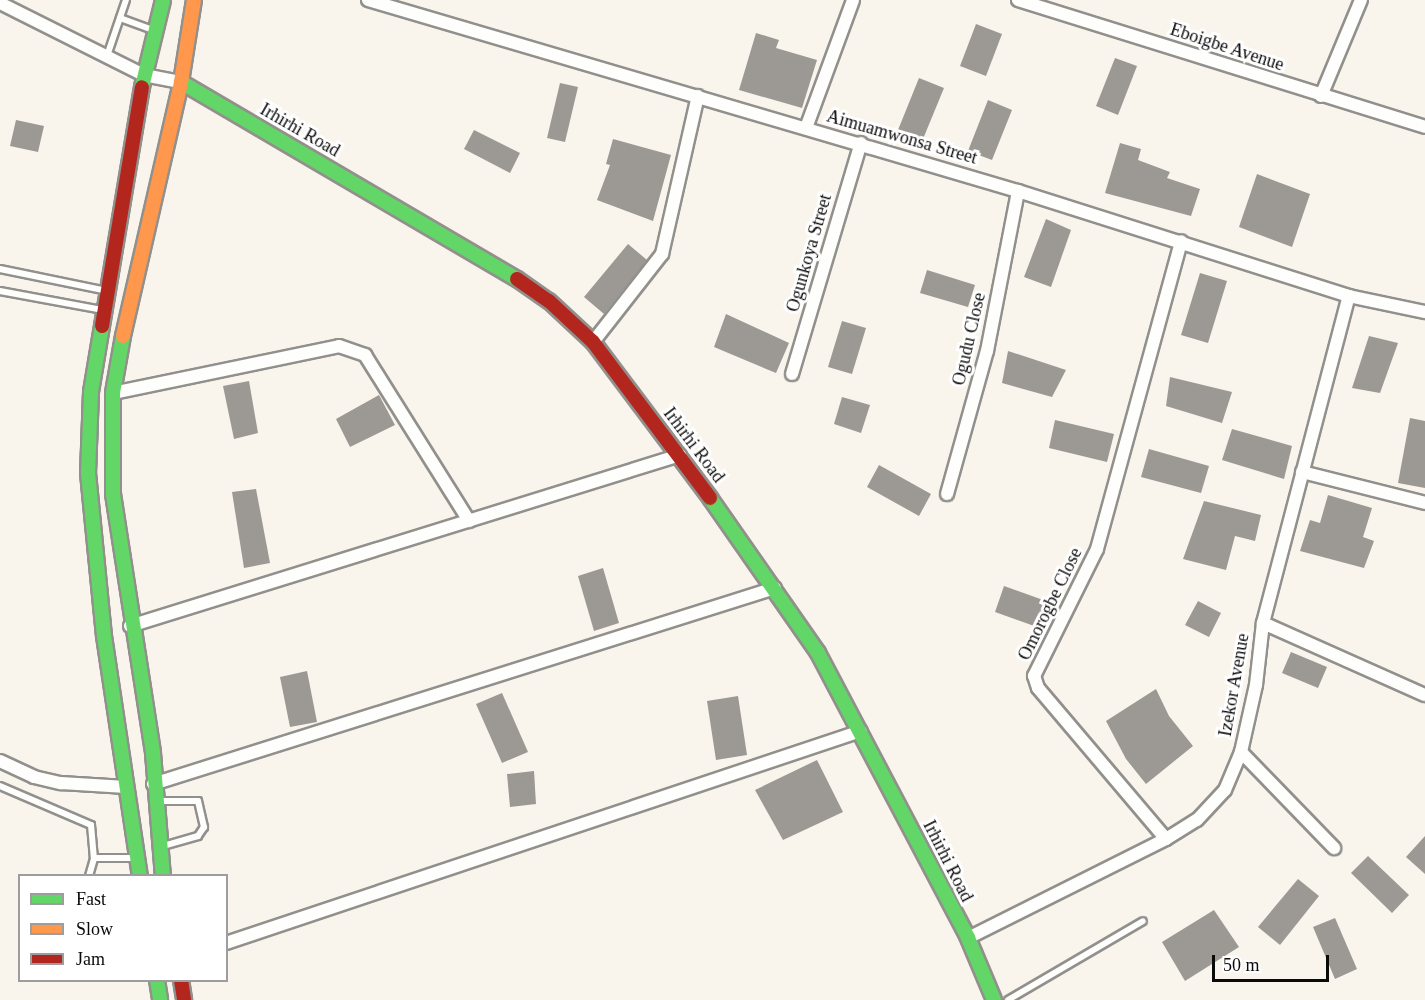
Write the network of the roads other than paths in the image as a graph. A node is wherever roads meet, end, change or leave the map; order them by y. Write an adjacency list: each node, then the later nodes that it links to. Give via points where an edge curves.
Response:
1 (126, 0): 9 (lane)
2 (163, 0): 10 (main road)
3 (194, 0): 13 (main road)
4 (368, 0): 14 (street, Aimuamwonsa Street)
5 (853, 0): 16 (street)
6 (1018, 0): 15 (street, Eboigbe Avenue)
7 (1361, 0): 15 (street)
8 (0, 3): 11 (street)
9 (120, 18): 10 (lane); 11 (lane)
10 (155, 30): 12 (main road)
11 (106, 56): 12 (street)
12 (144, 75): 13 (street); 23 (main road)
13 (181, 82): 27 (main road, Irhirhi Road, via 507,273 549,302); 29 (main road, via 118,352)
14 (698, 96): 16 (street, Aimuamwonsa Street); 27 (street, via 662,254)
15 (1321, 96): 17 (street, Eboigbe Avenue)
16 (806, 128): 18 (street, Aimuamwonsa Street)
17 (1425, 128)
18 (861, 143): 19 (street, Aimuamwonsa Street); 28 (street, Ogunkoya Street)
19 (1018, 190): 20 (street, Aimuamwonsa Street); 32 (street, Ogudu Close, via 987,351)
20 (1181, 241): 24 (street, Aimuamwonsa Street); 46 (street, Omorogbe Close, via 1097,549 1034,676 1038,688)
21 (0, 268): 23 (lane)
22 (0, 291): 25 (lane)
23 (108, 291): 25 (main road)
24 (1349, 296): 26 (street, Aimuamwonsa Street); 31 (street, Izekor Avenue)
25 (105, 310): 44 (main road, via 91,392 88,473 104,636)
26 (1425, 312)
27 (593, 342): 30 (main road, Irhirhi Road)
28 (792, 374)
29 (113, 393): 34 (street, via 339,346 365,355); 37 (main road, via 113,494)
30 (680, 455): 34 (street); 35 (main road, Irhirhi Road)
31 (1302, 472): 33 (street); 36 (street, Izekor Avenue)
32 (947, 494)
33 (1425, 503)
34 (469, 521): 37 (street)
35 (776, 588): 39 (main road, Irhirhi Road, via 818,652); 42 (street)
36 (1263, 623): 38 (street); 40 (street, Izekor Avenue, via 1256,685)
37 (130, 626): 42 (main road, via 153,753)
38 (1425, 695)
39 (861, 731): 55 (main road, Irhirhi Road); 56 (street)
40 (1241, 752): 46 (street, Izekor Avenue, via 1225,790 1197,820); 48 (street)
41 (0, 761): 44 (street, via 34,777 62,783)
42 (153, 784): 45 (main road)
43 (0, 786): 49 (lane, via 91,825)
44 (126, 787): 50 (main road)
45 (156, 801): 47 (main road); 47 (lane, via 198,801 204,827 198,836)
46 (1166, 839): 55 (street, Izekor Avenue)
47 (160, 847): 53 (main road)
48 (1334, 848)
49 (94, 858): 50 (lane); 51 (lane)
50 (138, 858): 52 (main road)
51 (90, 874)
52 (140, 874)
53 (163, 874)
54 (1143, 921): 62 (lane)
55 (968, 938): 61 (main road, Irhirhi Road)
56 (228, 942)
57 (157, 982): 59 (main road)
58 (181, 982): 60 (main road)
59 (160, 1000)
60 (183, 1000)
61 (994, 1000)
62 (1008, 1000)

